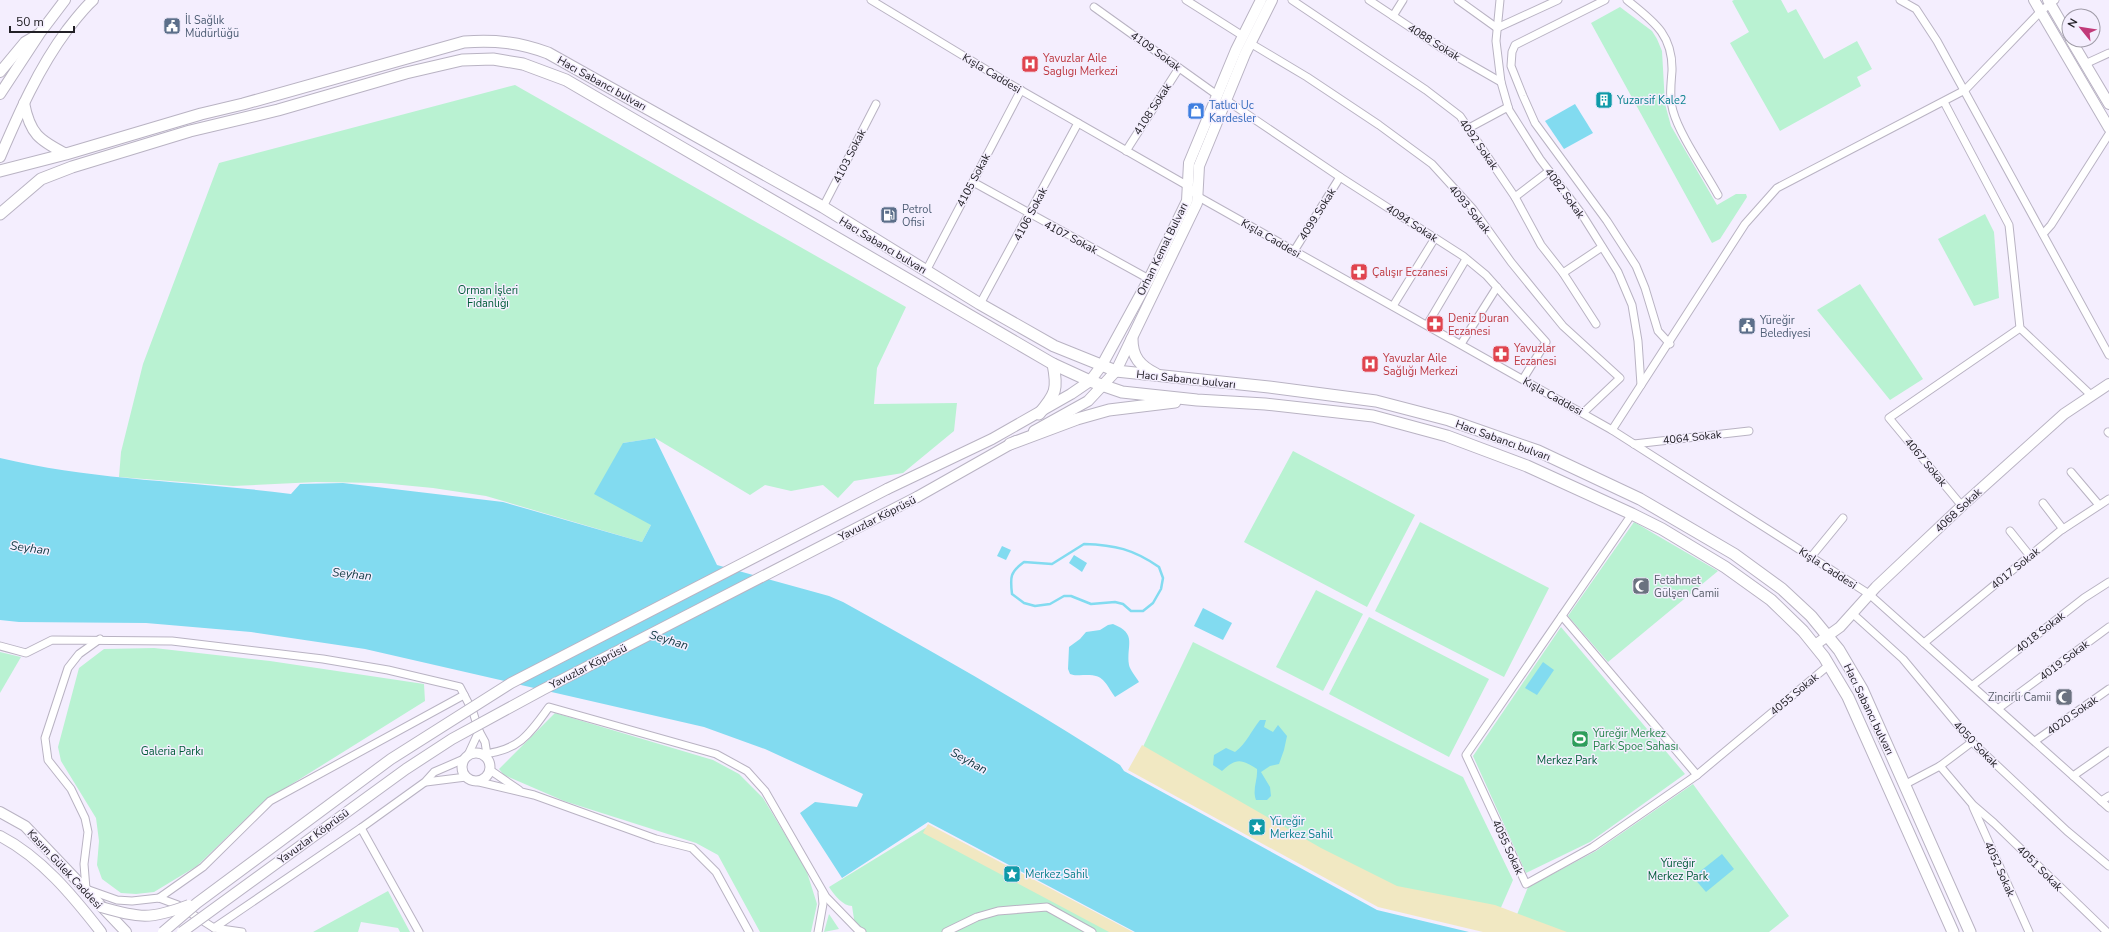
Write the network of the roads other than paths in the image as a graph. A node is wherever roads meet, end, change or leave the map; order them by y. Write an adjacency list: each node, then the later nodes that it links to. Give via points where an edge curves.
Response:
1 (65, 0): 23 (main road)
2 (93, 0): 36 (main road, via 52,51)
3 (871, 0): 31 (street, Kışla Caddesi)
4 (1186, 0): 24 (street)
5 (1261, 0): 24 (main road, Orhan Kemal Bulvarı)
6 (1272, 0): 24 (main road, Orhan Kemal Bulvarı)
7 (1292, 0): 41 (street, 4092 Sokak, via 1426,90 1460,116)
8 (1368, 0): 20 (street, 4088 Sokak)
9 (1403, 0): 20 (street)
10 (1458, 0): 22 (street)
11 (1500, 0): 22 (street, 4082 Sokak)
12 (1558, 0): 22 (street)
13 (1605, 0): 74 (street, via 1515,45 1512,66 1535,123 1607,220 1636,266 1646,288 1658,331)
14 (1627, 0): 52 (street, via 1654,20 1664,35 1671,57 1673,111)
15 (1900, 0): 32 (street, via 1916,9)
16 (2034, 0): 19 (main road)
17 (2051, 1): 19 (street); 21 (main road)
18 (1094, 7): 28 (street, 4109 Sokak)
19 (2040, 11): 32 (street); 42 (main road)
20 (1392, 16): 30 (street, 4088 Sokak)
21 (2061, 20)
22 (1496, 28): 30 (street, 4082 Sokak)
23 (40, 33): 29 (main road, via 25,42); 33 (main road)
24 (1246, 40): 34 (main road, Orhan Kemal Bulvarı); 87 (street, 4093 Sokak, via 1385,129 1432,164 1473,209 1511,262 1563,326 1620,378)
25 (2076, 48): 27 (main road)
26 (2109, 53): 27 (street)
27 (2085, 64): 38 (main road)
28 (1179, 68): 34 (street, 4109 Sokak); 44 (street, 4108 Sokak)
29 (0, 72)
30 (1500, 82): 39 (street, 4082 Sokak)
31 (1021, 90): 40 (street, Kışla Caddesi); 50 (street, 4105 Sokak)
32 (1965, 90): 35 (street); 58 (street)
33 (0, 94)
34 (1222, 98): 49 (street, 4094 Sokak); 51 (main road, Orhan Kemal Bulvarı, via 1189,164); 53 (main road, Orhan Kemal Bulvarı, via 1199,166)
35 (1944, 102): 71 (street, via 2009,225); 74 (street, via 1777,188 1745,224)
36 (24, 103): 45 (main road, via 27,119 34,133 49,146); 46 (main road)
37 (876, 104): 55 (street, 4103 Sokak)
38 (2109, 104)
39 (1508, 107): 41 (street); 48 (street, 4082 Sokak)
40 (1078, 123): 44 (street, Kışla Caddesi); 57 (street, 4106 Sokak)
41 (1469, 128): 54 (street, 4092 Sokak)
42 (2109, 128)
43 (2109, 134): 58 (street, via 2051,226)
44 (1126, 150): 51 (street, Kışla Caddesi)
45 (66, 154): 47 (main road, Hacı Sabancı bulvarı); 55 (main road, Hacı Sabancı bulvarı, via 464,42 492,40 522,44 548,53)
46 (0, 157)
47 (0, 170)
48 (1549, 171): 54 (street); 60 (street, 4082 Sokak, via 1581,213)
49 (1340, 177): 59 (street, 4094 Sokak); 61 (street, 4099 Sokak)
50 (973, 182): 57 (street, 4107 Sokak); 63 (street, 4105 Sokak)
51 (1188, 186): 53 (street, Kışla Caddesi); 65 (main road, Orhan Kemal Bulvarı, via 1187,201)
52 (1718, 195)
53 (1197, 196): 61 (street, Kışla Caddesi); 72 (main road, Orhan Kemal Bulvarı, via 1197,203)
54 (1515, 197): 64 (street, 4092 Sokak, via 1541,245)
55 (823, 207): 63 (main road, Hacı Sabancı bulvarı)
56 (0, 214): 76 (main road, Hacı Sabancı bulvarı, via 41,179 72,167 190,131 406,73 462,60 493,59 523,64 566,80)
57 (1030, 214): 65 (street, 4107 Sokak); 67 (street, 4106 Sokak)
58 (2043, 234): 75 (street)
59 (1435, 238): 62 (street, 4094 Sokak); 68 (street)
60 (1602, 247): 64 (street); 83 (street, 4082 Sokak, via 1618,272 1632,305)
61 (1294, 251): 68 (street, Kışla Caddesi)
62 (1466, 259): 66 (street, 4094 Sokak); 70 (street)
63 (926, 271): 67 (main road, Hacı Sabancı bulvarı)
64 (1563, 274): 69 (street, 4092 Sokak)
65 (1149, 279): 77 (main road, Orhan Kemal Bulvarı)
66 (1497, 287): 73 (street); 80 (street, 4094 Sokak, via 1546,342)
67 (980, 304): 77 (main road, Hacı Sabancı bulvarı, via 1054,346)
68 (1393, 306): 70 (street, Kışla Caddesi)
69 (1596, 324)
70 (1427, 325): 73 (street, Kışla Caddesi)
71 (2020, 328): 85 (street); 97 (street, 4067 Sokak, via 1889,418)
72 (1132, 339): 78 (main road, Orhan Kemal Bulvarı); 79 (main road, via 1132,350 1136,359 1142,366)
73 (1461, 344): 80 (street, Kışla Caddesi)
74 (1670, 344): 83 (street)
75 (2109, 355)
76 (1053, 364): 81 (main road, Hacı Sabancı bulvarı); 88 (main road, via 1055,391)
77 (1102, 365): 78 (main road, Hacı Sabancı bulvarı); 81 (main road, Orhan Kemal Bulvarı)
78 (1116, 371): 79 (main road, Hacı Sabancı bulvarı); 84 (main road, Yavuzlar Köprüsü)
79 (1162, 377): 109 (main road, Hacı Sabancı bulvarı, via 1376,401 1449,420 1538,451 1640,499 1734,554 1782,589)
80 (1523, 379): 87 (street, Kışla Caddesi)
81 (1090, 381): 84 (main road, Hacı Sabancı bulvarı); 88 (main road, Yavuzlar Köprüsü)
82 (2109, 384): 85 (main road, 4068 Sokak)
83 (1642, 385): 89 (street)
84 (1103, 386): 86 (main road, Hacı Sabancı bulvarı, via 1122,392); 91 (main road, Yavuzlar Köprüsü, via 1088,401)
85 (2092, 396): 97 (main road, 4068 Sokak, via 2064,414)
86 (1196, 400): 91 (main road, via 1109,410); 98 (main road, Hacı Sabancı bulvarı, via 1265,404 1380,418 1447,436 1527,466)
87 (1583, 413): 89 (street, Kışla Caddesi)
88 (1039, 414): 144 (main road, Yavuzlar Köprüsü, bridge, via 887,489 512,683 391,759)
89 (1612, 430): 92 (street, Kışla Caddesi)
90 (1750, 431): 92 (street, 4064 Sokak)
91 (1010, 444): 146 (main road, Yavuzlar Köprüsü, bridge, via 917,497 452,739 406,769)
92 (1634, 444): 103 (street, Kışla Caddesi)
93 (2071, 472): 96 (street)
94 (2109, 499): 96 (street, 4017 Sokak)
95 (2043, 503): 100 (street)
96 (2099, 505): 100 (street, 4017 Sokak)
97 (1962, 506): 105 (main road, 4068 Sokak)
98 (1632, 514): 107 (street, 4055 Sokak); 112 (main road, Hacı Sabancı bulvarı, via 1731,571 1771,600)
99 (1843, 518): 103 (street)
100 (2064, 529): 102 (street, 4017 Sokak)
101 (2010, 531): 102 (street)
102 (2030, 556): 111 (street, 4017 Sokak)
103 (1811, 557): 105 (street, Kışla Caddesi)
104 (2109, 582): 115 (street, 4018 Sokak, via 2084,598)
105 (1869, 594): 106 (main road, 4068 Sokak); 111 (street, Kışla Caddesi)
106 (1852, 613): 109 (main road, 4068 Sokak); 121 (street, 4050 Sokak, via 1903,659)
107 (1562, 616): 126 (street); 126 (street, 4055 Sokak, via 1466,755 1526,884 1593,847)
108 (2109, 627): 118 (street, 4019 Sokak)
109 (1829, 636): 112 (main road, 4068 Sokak); 131 (main road, Hacı Sabancı bulvarı, via 1862,689)
110 (100, 639): 113 (street, via 52,640 26,653); 117 (street, via 172,641 323,659 388,670 460,687); 141 (street, via 79,654 68,668 45,738 48,760 71,789 85,818 88,832 84,864)
111 (1924, 643): 115 (street, Kışla Caddesi)
112 (1815, 645): 114 (main road, Hacı Sabancı bulvarı)
113 (0, 646)
114 (1829, 665): 126 (street, 4055 Sokak); 160 (main road, Hacı Sabancı bulvarı, via 1848,697)
115 (1973, 685): 118 (street, Kışla Caddesi)
116 (2109, 689): 120 (street, 4020 Sokak)
117 (464, 695): 119 (street); 143 (street, via 270,801 203,867)
118 (1999, 708): 120 (street, Kışla Caddesi)
119 (479, 731): 123 (street); 124 (street)
120 (2035, 741): 127 (street, Kışla Caddesi)
121 (1972, 742): 125 (street); 140 (street, 4050 Sokak, via 2067,831)
122 (2109, 751): 127 (street)
123 (466, 757): 124 (street, via 477,753); 128 (street, via 462,768); 130 (street, via 434,772)
124 (487, 760): 129 (street, via 484,778); 132 (street); 142 (street, via 528,736 549,707 716,754 747,771 764,791)
125 (1940, 766): 131 (street); 135 (street)
126 (1697, 775)
127 (2073, 776): 134 (street, Kışla Caddesi)
128 (466, 777): 129 (street); 130 (street)
129 (475, 781): 132 (street)
130 (425, 782): 138 (street)
131 (1904, 785): 161 (main road, Hacı Sabancı bulvarı)
132 (520, 791): 155 (street, via 656,839 692,848 716,872)
133 (2109, 796): 134 (street)
134 (2102, 801): 136 (street, Kışla Caddesi)
135 (1973, 805): 162 (street, 4052 Sokak); 163 (street, 4051 Sokak)
136 (2109, 808)
137 (0, 812): 141 (main road, Kasım Gülek Caddesi, via 25,826)
138 (362, 828): 147 (street); 154 (street)
139 (0, 836): 148 (main road, Kasım Gülek Caddesi, via 14,843 44,868 84,909)
140 (2109, 866)
141 (86, 889): 143 (street, via 117,900); 145 (main road, Kasım Gülek Caddesi)
142 (821, 889): 156 (street, via 823,904); 157 (street)
143 (159, 898): 147 (street, via 178,905)
144 (196, 902): 145 (main road, bridge, via 163,915 144,917); 150 (main road, Yavuzlar Köprüsü, bridge)
145 (101, 906): 149 (main road, Kasım Gülek Caddesi)
146 (205, 914): 151 (main road, Yavuzlar Köprüsü, bridge); 152 (main road, bridge)
147 (214, 928): 153 (street)
148 (101, 932)
149 (126, 932)
150 (163, 932)
151 (182, 932)
152 (194, 932)
153 (242, 932)
154 (418, 932)
155 (750, 932)
156 (818, 932)
157 (858, 932)
158 (946, 932): 159 (street, via 977,917 998,911 1047,907)
159 (1092, 932)
160 (1953, 932)
161 (1970, 932)
162 (2029, 932)
163 (2107, 932)

